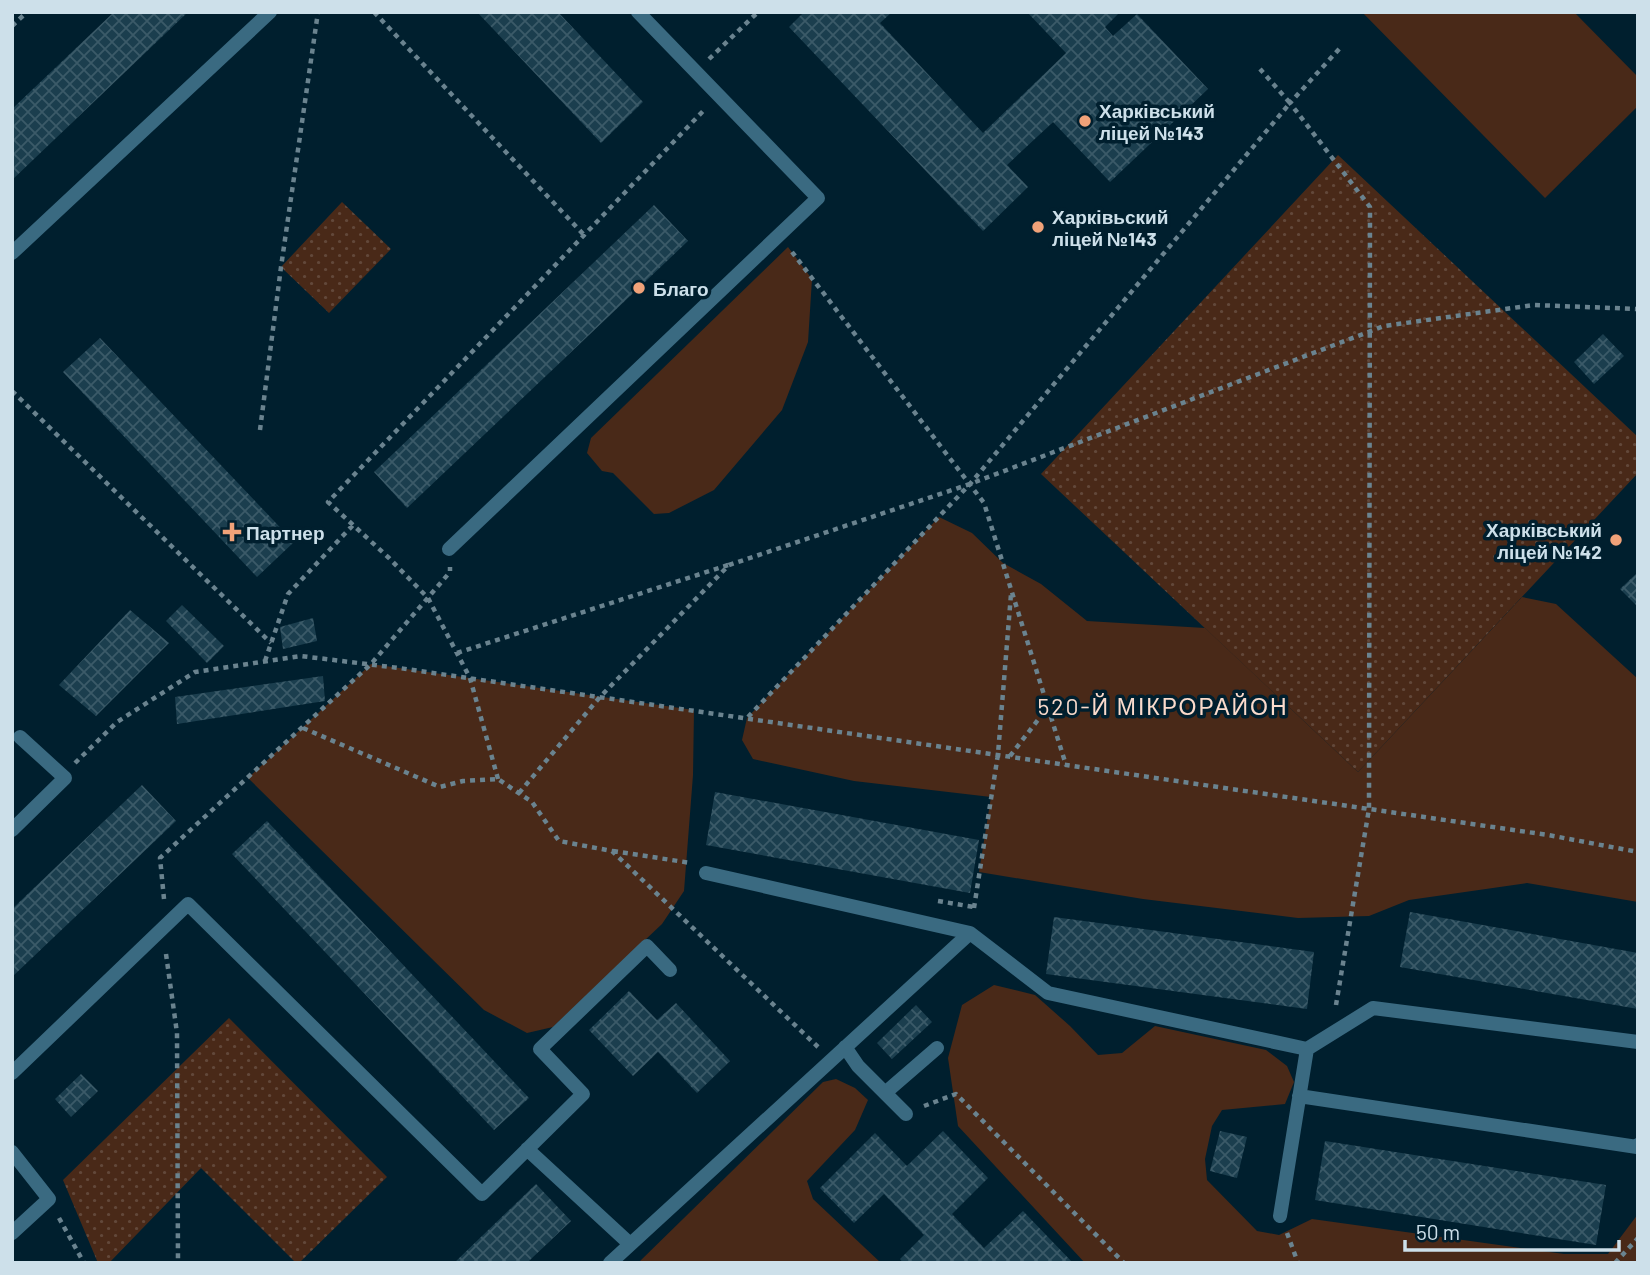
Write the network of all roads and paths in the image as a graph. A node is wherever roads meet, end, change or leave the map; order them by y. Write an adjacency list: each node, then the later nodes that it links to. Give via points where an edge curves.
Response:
1 (27, 12): 7 (path)
2 (270, 12): 15 (lane)
3 (318, 12): 19 (path)
4 (374, 12): 13 (path)
5 (638, 12): 10 (lane)
6 (758, 12): 10 (path)
7 (12, 26)
8 (1339, 48): 12 (path)
9 (1260, 68): 12 (path)
10 (696, 72): 11 (lane)
11 (719, 95): 13 (path); 14 (lane, via 818,198)
12 (1290, 103): 17 (path, via 1370,206); 20 (path)
13 (584, 235): 21 (path, via 328,502)
14 (779, 235): 20 (path); 22 (lane)
15 (12, 253)
16 (1638, 309): 17 (path, via 1534,305)
17 (1370, 332): 20 (path); 43 (path)
18 (12, 391): 27 (path)
19 (260, 430)
20 (970, 484): 23 (path); 25 (path, via 984,503); 34 (path)
21 (353, 525): 26 (path); 27 (path, via 288,594)
22 (449, 549)
23 (729, 565): 28 (path); 32 (path)
24 (450, 572): 26 (path)
25 (1011, 588): 33 (path); 37 (path)
26 (428, 598): 28 (path); 30 (path)
27 (271, 643): 29 (path)
28 (457, 653): 31 (path)
29 (265, 661): 30 (path, via 300,656); 40 (path, via 195,671 117,722)
30 (371, 664): 31 (path); 35 (path)
31 (470, 678): 32 (path); 41 (path)
32 (599, 698): 34 (path); 42 (path)
33 (1048, 707): 38 (path); 39 (path)
34 (747, 718): 37 (path)
35 (302, 728): 41 (path, via 440,787); 46 (path)
36 (20, 737): 40 (lane)
37 (998, 754): 38 (path); 49 (path)
38 (1010, 756): 39 (path)
39 (1066, 765): 43 (path)
40 (65, 778): 44 (lane)
41 (498, 779): 42 (path)
42 (519, 793): 56 (path, via 532,802 559,841 612,851)
43 (1369, 809): 45 (path); 51 (path)
44 (12, 831)
45 (1638, 852)
46 (160, 858)
47 (706, 873): 49 (lane)
48 (163, 928): 57 (lane); 62 (lane, via 188,904 482,1194); 70 (path, via 177,1033)
49 (970, 933): 53 (lane); 55 (lane, via 1048,993)
50 (670, 970): 62 (lane, via 647,946 540,1049 583,1094)
51 (1331, 1033): 52 (lane, via 1373,1007); 55 (lane)
52 (1638, 1042)
53 (845, 1047): 56 (lane); 58 (lane)
54 (937, 1048): 58 (lane)
55 (1307, 1049): 59 (lane)
56 (831, 1060): 68 (lane)
57 (12, 1073)
58 (885, 1093): 60 (lane)
59 (1299, 1096): 61 (lane); 65 (lane)
60 (906, 1114): 72 (path, via 956,1094)
61 (1638, 1145)
62 (527, 1149): 68 (lane)
63 (12, 1152): 64 (lane)
64 (49, 1199): 66 (lane); 69 (path)
65 (1280, 1216): 73 (path)
66 (12, 1233)
67 (1638, 1238): 74 (path)
68 (630, 1244): 71 (lane)
69 (84, 1263)
70 (178, 1263)
71 (610, 1263)
72 (1124, 1263)
73 (1298, 1263)
74 (1615, 1263)

